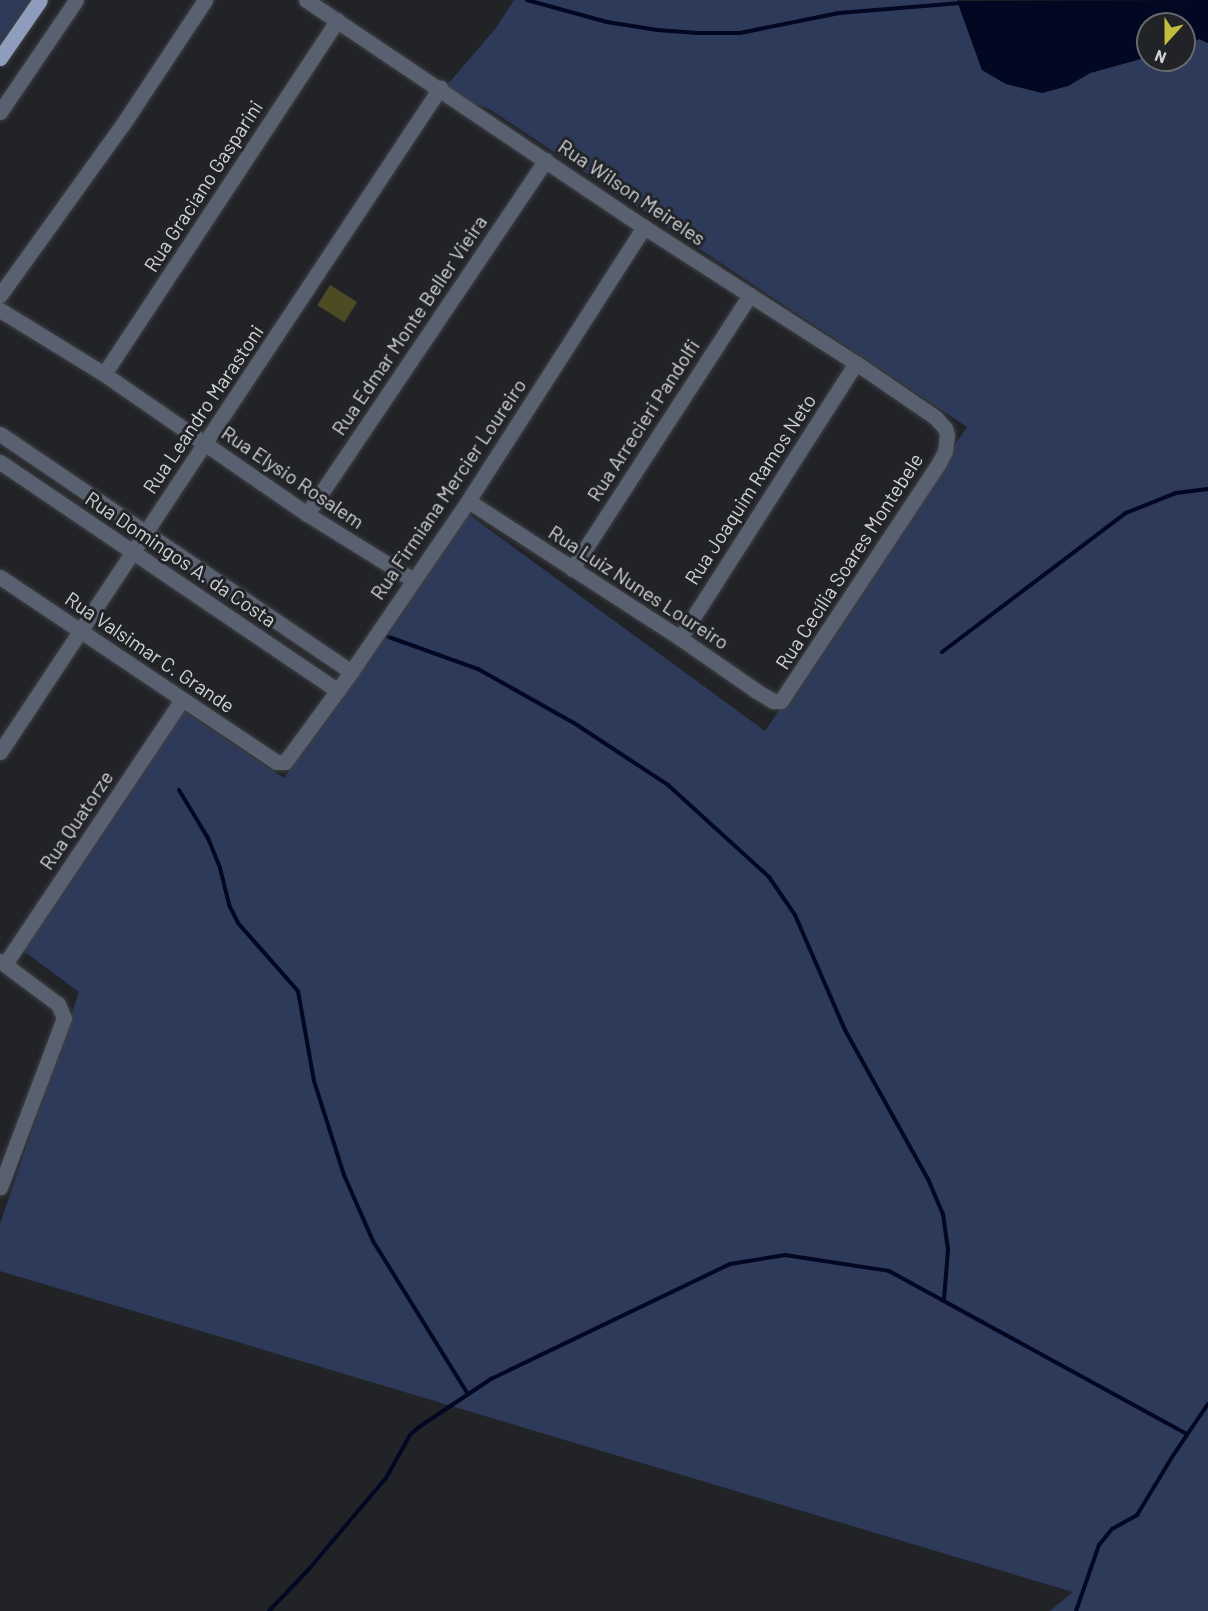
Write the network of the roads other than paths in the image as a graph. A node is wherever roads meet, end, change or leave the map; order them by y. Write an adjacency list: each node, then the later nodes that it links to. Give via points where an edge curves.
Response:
1 (40, 0): 6 (main road)
2 (76, 0): 8 (street)
3 (204, 0): 11 (street, via 123,124)
4 (306, 0): 5 (street, Rua Wilson Meireles)
5 (337, 20): 7 (street, Rua Wilson Meireles); 15 (street, Rua Graciano Gasparini)
6 (0, 58)
7 (440, 88): 9 (street, Rua Wilson Meireles); 18 (street, Rua Leandro Marastoni)
8 (0, 112)
9 (546, 160): 10 (street, Rua Wilson Meireles); 23 (street, Rua Edmar Monte Beller Vieira)
10 (644, 228): 12 (street, Rua Wilson Meireles); 22 (street, Rua Firmiana Mercier Loureiro)
11 (0, 294)
12 (750, 295): 14 (street, Rua Wilson Meireles); 26 (street, Rua Arrecieri Pandolfi)
13 (0, 310): 15 (street, Rua Elysio Rosalem)
14 (856, 363): 16 (street, Rua Wilson Meireles); 32 (street, Rua Joaquim Ramos Neto)
15 (104, 374): 18 (street, Rua Elysio Rosalem)
16 (935, 417): 35 (street, Rua Cecília Soares Montebele, via 947,435 939,463)
17 (0, 434): 20 (street, Rua Domingos A. da Costa)
18 (205, 443): 23 (street, Rua Elysio Rosalem); 24 (street, Rua Leandro Marastoni)
19 (0, 462): 21 (street, Rua Domingos A. da Costa)
20 (43, 464): 21 (street); 24 (street, Rua Domingos A. da Costa)
21 (30, 483): 25 (street, Rua Domingos A. da Costa)
22 (468, 501): 26 (street, Rua Luiz Nunes Loureiro); 28 (street, Rua Firmiana Mercier Loureiro)
23 (307, 514): 28 (street, Rua Elysio Rosalem)
24 (146, 532): 25 (street, Rua Leandro Marastoni); 29 (street, Rua Domingos A. da Costa)
25 (133, 552): 30 (street, Rua Domingos A. da Costa); 31 (street, Rua Leandro Marastoni)
26 (572, 569): 32 (street, Rua Luiz Nunes Loureiro)
27 (0, 577): 31 (street, Rua Valsimar C. Grande)
28 (412, 579): 33 (street, Rua Firmiana Mercier Loureiro)
29 (250, 603): 30 (street); 33 (street, Rua Domingos A. da Costa)
30 (236, 621): 34 (street, Rua Domingos A. da Costa)
31 (82, 630): 36 (street, Rua Valsimar C. Grande); 37 (street, Rua Leandro Marastoni)
32 (680, 638): 35 (street, Rua Luiz Nunes Loureiro, via 773,701)
33 (351, 672): 34 (street, Rua Firmiana Mercier Loureiro)
34 (338, 691): 38 (street, Rua Firmiana Mercier Loureiro, via 288,760)
35 (786, 696)
36 (182, 700): 38 (street, Rua Valsimar C. Grande); 39 (street, Rua Quatorze)
37 (0, 752)
38 (276, 762)
39 (2, 963): 40 (street, via 58,1004 64,1018)
40 (0, 1187)

